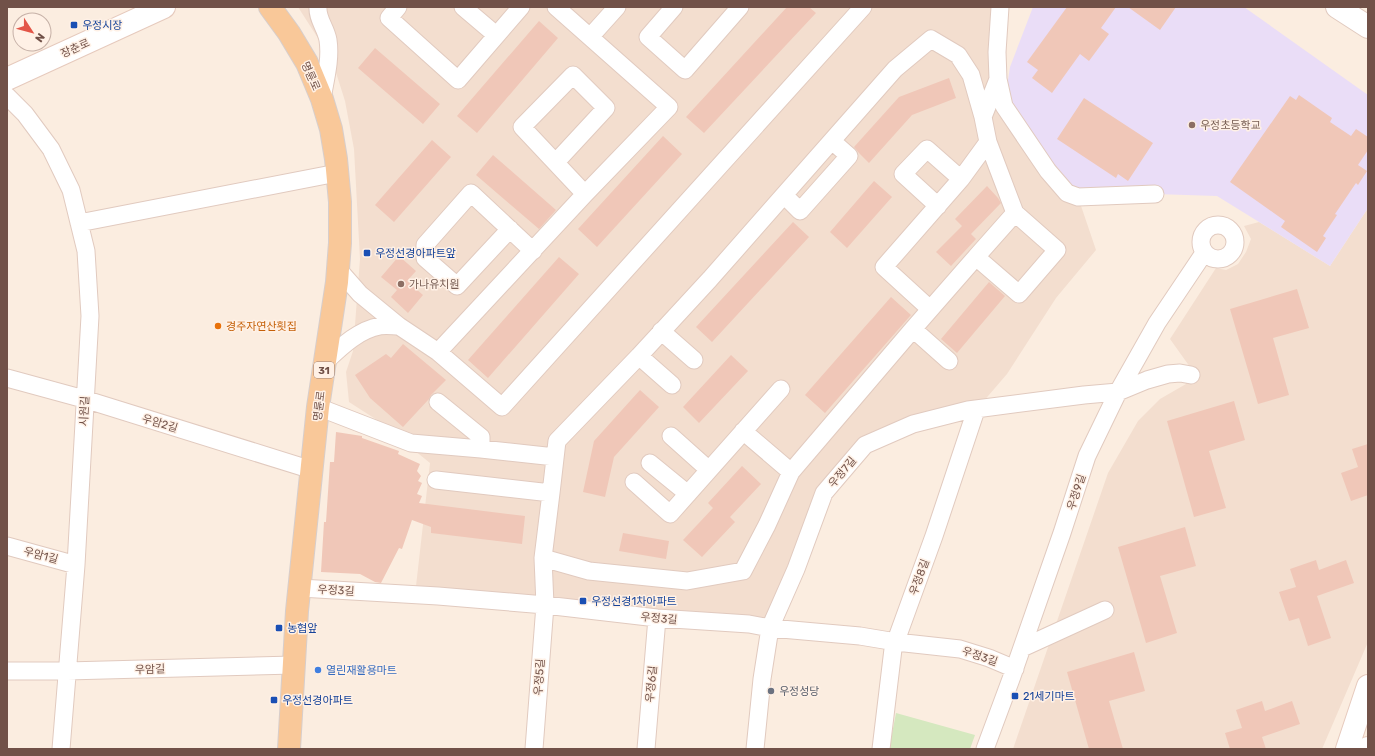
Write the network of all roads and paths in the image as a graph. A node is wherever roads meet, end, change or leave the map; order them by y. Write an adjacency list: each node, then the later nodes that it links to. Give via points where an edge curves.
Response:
1 (164, 7): 17 (main road, 장춘로)
2 (270, 7): 20 (main road, 명륜로 / 31, via 307,63)
3 (318, 7): 20 (street, via 318,14 328,38 329,56)
4 (398, 7): 15 (street, via 389,18 458,80)
5 (463, 7): 15 (street)
6 (521, 7): 15 (street)
7 (556, 7): 16 (street)
8 (617, 7): 16 (street)
9 (674, 7): 10 (street, via 648,37 685,70)
10 (740, 7)
11 (863, 7): 42 (street, via 502,407)
12 (1000, 7): 18 (street)
13 (1337, 7): 14 (main road)
14 (1368, 27)
15 (496, 35)
16 (590, 37): 27 (street, via 670,107)
17 (7, 78)
18 (998, 79): 21 (street); 28 (street, via 1004,106 1048,171 1067,193 1078,197)
19 (7, 96): 32 (street, 시원길, via 25,114 51,149 71,190)
20 (322, 99): 25 (main road, 명륜로 / 31, via 331,129)
21 (983, 117): 22 (street, 우정5길, via 972,75 958,55 931,39 895,69); 23 (street)
22 (832, 141): 29 (street, 우정5길); 29 (street, via 849,156 800,211)
23 (988, 142): 26 (street); 31 (street)
24 (556, 162): 24 (street, via 522,127 573,75 606,108); 27 (street)
25 (337, 173): 32 (street); 37 (main road, 명륜로 / 31, via 340,202)
26 (961, 179): 30 (street); 30 (street, via 927,148 904,174)
27 (585, 194): 34 (street)
28 (1155, 194)
29 (784, 195): 41 (street, 우정5길)
30 (938, 206): 38 (street, via 884,267)
31 (1015, 213): 36 (street); 36 (street, via 1058,250 1019,294)
32 (79, 223): 52 (street, 시원길, via 86,251 90,316)
33 (510, 229): 33 (street, via 472,193 425,245 425,258 457,286); 34 (street)
34 (533, 251): 42 (street)
35 (1204, 253): 51 (street, 우정9길, via 1157,323)
36 (976, 257): 38 (street)
37 (338, 269): 39 (street, via 360,294); 45 (main road, 명륜로 / 31)
38 (930, 309): 40 (street)
39 (399, 326): 42 (street); 45 (street, via 381,326 364,331)
40 (913, 329): 46 (street); 63 (street)
41 (661, 331): 43 (street, 우정5길); 44 (street)
42 (438, 352)
43 (639, 356): 49 (street); 59 (street, 우정5길, via 557,441)
44 (694, 360)
45 (325, 362): 54 (main road, 명륜로 / 31)
46 (949, 362)
47 (1191, 375): 51 (street, 우정7길, via 1168,374)
48 (7, 378): 52 (street, 우암2길)
49 (672, 384)
50 (781, 389): 56 (street)
51 (1118, 392): 55 (street, 우정7길); 77 (street, 우정9길, via 1087,456)
52 (84, 399): 61 (street, 우암2길); 70 (street, 시원길)
53 (438, 402): 58 (street, via 481,437)
54 (318, 407): 58 (street, via 411,443); 61 (main road, 명륜로 / 31)
55 (976, 410): 75 (street, 우정7길, via 913,424 864,445 824,493 796,569); 76 (street, 우정8길)
56 (743, 431): 62 (street); 63 (street)
57 (671, 436): 62 (street)
58 (481, 449): 59 (street)
59 (555, 458): 66 (street, 우정5길)
60 (650, 463): 67 (street)
61 (312, 470): 71 (main road, 명륜로 / 31)
62 (709, 470): 67 (street)
63 (791, 472): 69 (street, via 743,571 687,581 589,571)
64 (436, 480): 66 (street)
65 (634, 482): 67 (street, via 670,514)
66 (551, 492): 69 (street, 우정5길)
67 (688, 494)
68 (7, 546): 70 (street, 우암1길)
69 (543, 558): 72 (street, 우정5길)
70 (76, 564): 81 (street, 시원길)
71 (300, 588): 72 (street, 우정3길); 78 (main road, 명륜로 / 31)
72 (545, 605): 74 (street, 우정3길); 85 (street, 우정5길)
73 (1105, 610): 77 (street)
74 (657, 618): 75 (street, 우정3길, via 749,624); 86 (street, 우정6길)
75 (770, 628): 76 (street, 우정3길); 87 (street, 우정7길)
76 (896, 642): 79 (street, 우정3길, via 960,649); 88 (street, 우정8길)
77 (1022, 648): 79 (street, 우정9길)
78 (294, 665): 81 (street, 우암길); 84 (main road, 명륜로 / 31)
79 (1015, 669): 89 (street, 우정9길)
80 (7, 671): 81 (street, 우암길)
81 (67, 671): 83 (street, 시원길)
82 (1368, 686): 90 (main road)
83 (61, 749)
84 (288, 749)
85 (534, 749)
86 (646, 749)
87 (755, 749)
88 (881, 749)
89 (985, 749)
90 (1347, 749)

